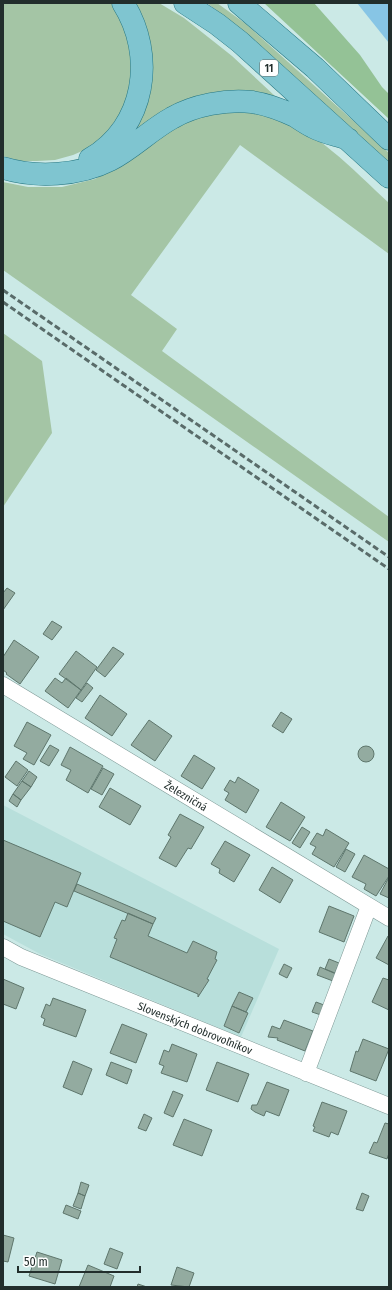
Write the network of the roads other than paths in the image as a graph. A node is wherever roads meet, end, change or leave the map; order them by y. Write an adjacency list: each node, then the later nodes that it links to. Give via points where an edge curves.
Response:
1 (123, 3): 7 (main road, via 132,17 143,55 137,99 125,125 112,142)
2 (185, 3): 4 (main road, 11, via 240,42)
3 (239, 3): 5 (main road, via 315,68)
4 (348, 139): 7 (main road, via 314,128 289,114 252,102 213,104 194,108 172,118 111,160 94,167); 8 (main road, 11)
5 (389, 140)
6 (3, 168): 7 (main road, via 32,174)
7 (67, 172)
8 (389, 177)
9 (3, 685): 10 (street, Železničná)
10 (369, 906): 11 (street, Železničná); 13 (street)
11 (389, 918)
12 (3, 947): 13 (street, Slovenských dobrovoľníkov, via 21,957)
13 (306, 1073): 14 (street, Slovenských dobrovoľníkov)
14 (389, 1106)

